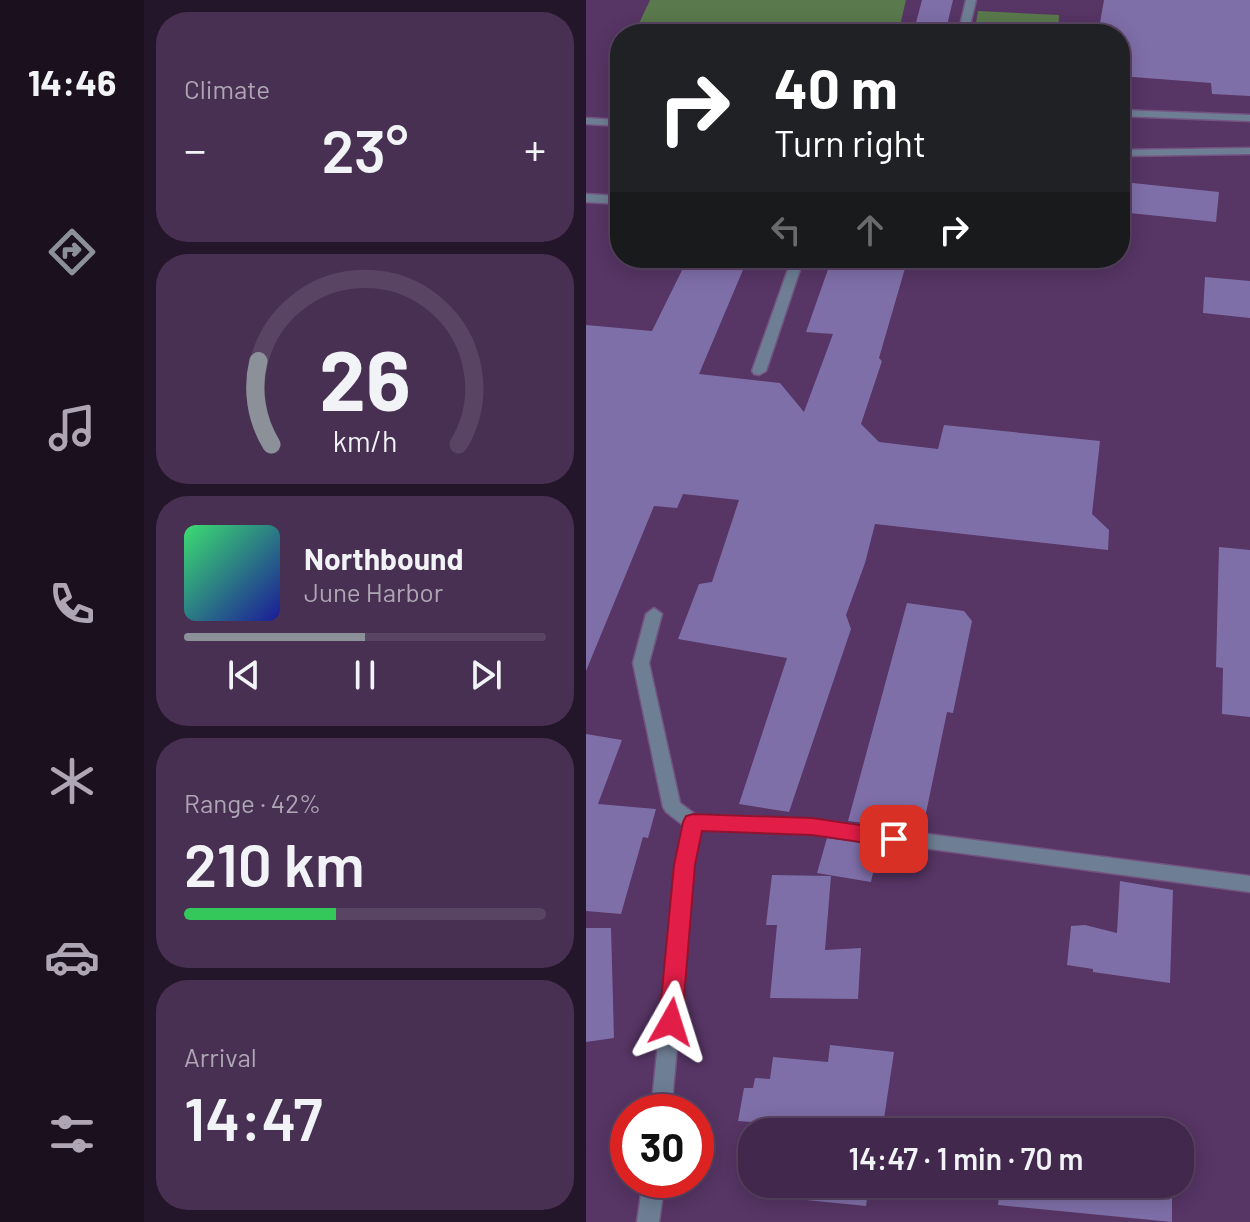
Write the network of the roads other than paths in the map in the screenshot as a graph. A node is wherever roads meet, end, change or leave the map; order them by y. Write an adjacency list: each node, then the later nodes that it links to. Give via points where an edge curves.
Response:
1 (971, 0): 2 (street)
2 (965, 24)
3 (1130, 113): 4 (street)
4 (1250, 118)
5 (586, 121): 6 (street)
6 (610, 122)
7 (1250, 151): 8 (street)
8 (1130, 153)
9 (586, 198): 10 (street)
10 (610, 199)
11 (795, 268): 12 (street)
12 (759, 371)
13 (654, 614): 14 (street, via 641,663 672,807)
14 (693, 822): 15 (street, via 812,826); 16 (street)
15 (1250, 884)
16 (663, 1094)
17 (651, 1198): 18 (street)
18 (648, 1222)

